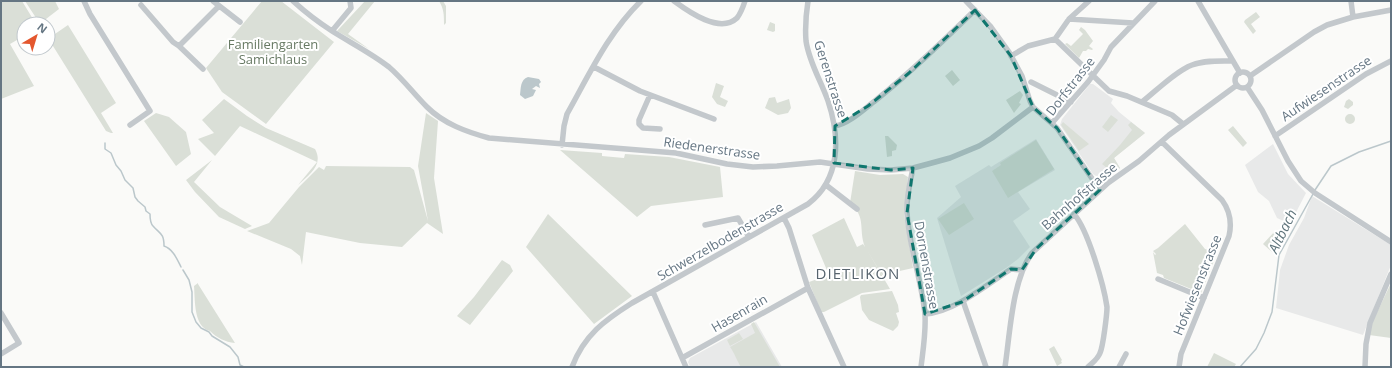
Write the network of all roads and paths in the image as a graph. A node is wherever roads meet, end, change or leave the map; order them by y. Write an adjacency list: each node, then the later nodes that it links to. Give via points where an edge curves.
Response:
1 (84, 1): 43 (street, via 150,111)
2 (213, 1): 15 (street)
3 (293, 1): 22 (street, Riedenerstrasse)
4 (350, 1): 22 (street, via 350,8)
5 (641, 1): 28 (street, via 616,29)
6 (674, 1): 7 (street, via 697,15 722,24 737,17)
7 (745, 1)
8 (808, 1): 44 (street, Gerenstrasse, via 806,41)
9 (966, 1): 16 (street)
10 (1089, 1): 19 (street)
11 (1155, 1): 21 (street, Dorfstrasse)
12 (1198, 1): 26 (street)
13 (1351, 1): 18 (street)
14 (141, 5): 24 (street)
15 (219, 6): 20 (street); 24 (street)
16 (975, 10): 25 (street, via 994,30); 44 (street, via 885,92 852,117)
17 (1391, 10): 18 (street)
18 (1353, 17): 32 (street, via 1314,32)
19 (1069, 19): 21 (street); 23 (street)
20 (240, 22)
21 (1133, 23): 31 (street, Dorfstrasse, via 1111,47)
22 (332, 31): 48 (street, Riedenerstrasse, via 372,55 400,78 427,108 460,128 489,138)
23 (1055, 38): 25 (street, via 1028,46); 31 (street)
24 (179, 46): 29 (street)
25 (1011, 56): 39 (street, via 1022,76)
26 (1233, 61): 30 (street); 38 (street, via 1206,62 1189,66)
27 (1391, 61): 46 (street, Aufwiesenstrasse, via 1366,74)
28 (594, 66): 36 (street); 48 (street, via 566,118)
29 (203, 70)
30 (1240, 72): 32 (street, via 1246,72); 34 (street, via 1235,78)
31 (1093, 76): 37 (street, Dorfstrasse); 38 (street, via 1109,90)
32 (1250, 76): 35 (street, via 1251,84)
33 (1031, 82): 37 (street)
34 (1237, 86): 35 (street); 42 (street, Bahnhofstrasse)
35 (1248, 87): 46 (street)
36 (650, 95): 40 (street); 45 (street, via 639,124 643,128)
37 (1071, 102): 41 (street, Dorfstrasse)
38 (1142, 102): 42 (street, via 1172,115)
39 (1033, 107): 41 (street); 50 (street, Riedenerstrasse, via 979,146 950,158)
40 (714, 119)
41 (1052, 123): 52 (street, Dorfstrasse)
42 (1184, 124): 47 (street, Bahnhofstrasse)
43 (130, 125)
44 (835, 126): 49 (street, Gerenstrasse)
45 (660, 129)
46 (1275, 136): 58 (street, via 1294,171 1309,189)
47 (1162, 142): 52 (street, Bahnhofstrasse); 64 (street, Hofwiesenstrasse, via 1222,200 1229,214 1229,236)
48 (562, 145): 49 (street, Riedenerstrasse, via 676,154 753,167)
49 (834, 163): 50 (street, Riedenerstrasse, via 868,169); 51 (street, Schwerzelbodenstrasse)
50 (913, 168): 67 (street, Dornenstrasse, via 907,213)
51 (826, 185): 53 (street); 55 (street, Schwerzelbodenstrasse, via 812,201)
52 (1100, 190): 54 (street, Bahnhofstrasse)
53 (857, 209)
54 (1074, 214): 59 (street, Bahnhofstrasse, via 1036,249); 77 (street, via 1092,252 1107,309 1101,352)
55 (784, 218): 57 (street, Schwerzelbodenstrasse); 62 (street)
56 (705, 225): 57 (street, via 738,218)
57 (749, 237): 63 (street, Schwerzelbodenstrasse)
58 (1391, 242)
59 (1022, 270): 65 (street, via 1011,269); 76 (street, Bahnhofstrasse, via 1015,296)
60 (1391, 274): 80 (street, via 1370,323)
61 (1158, 279): 64 (street)
62 (808, 288): 70 (street, Hasenrain); 73 (street)
63 (653, 292): 70 (street); 71 (street, Schwerzelbodenstrasse, via 617,312 602,325 578,353)
64 (1204, 298): 79 (street, Hofwiesenstrasse, via 1181,354)
65 (963, 301): 67 (street, via 933,314); 75 (street)
66 (1, 313): 68 (street, via 19,343)
67 (925, 314): 74 (street, Dornenstrasse, via 926,329)
68 (1, 354)
69 (1126, 354): 78 (street)
70 (682, 358): 72 (street)
71 (572, 367)
72 (686, 367)
73 (844, 367)
74 (921, 367)
75 (986, 367)
76 (1005, 367)
77 (1088, 367)
78 (1119, 367)
79 (1179, 367)
80 (1365, 367)

